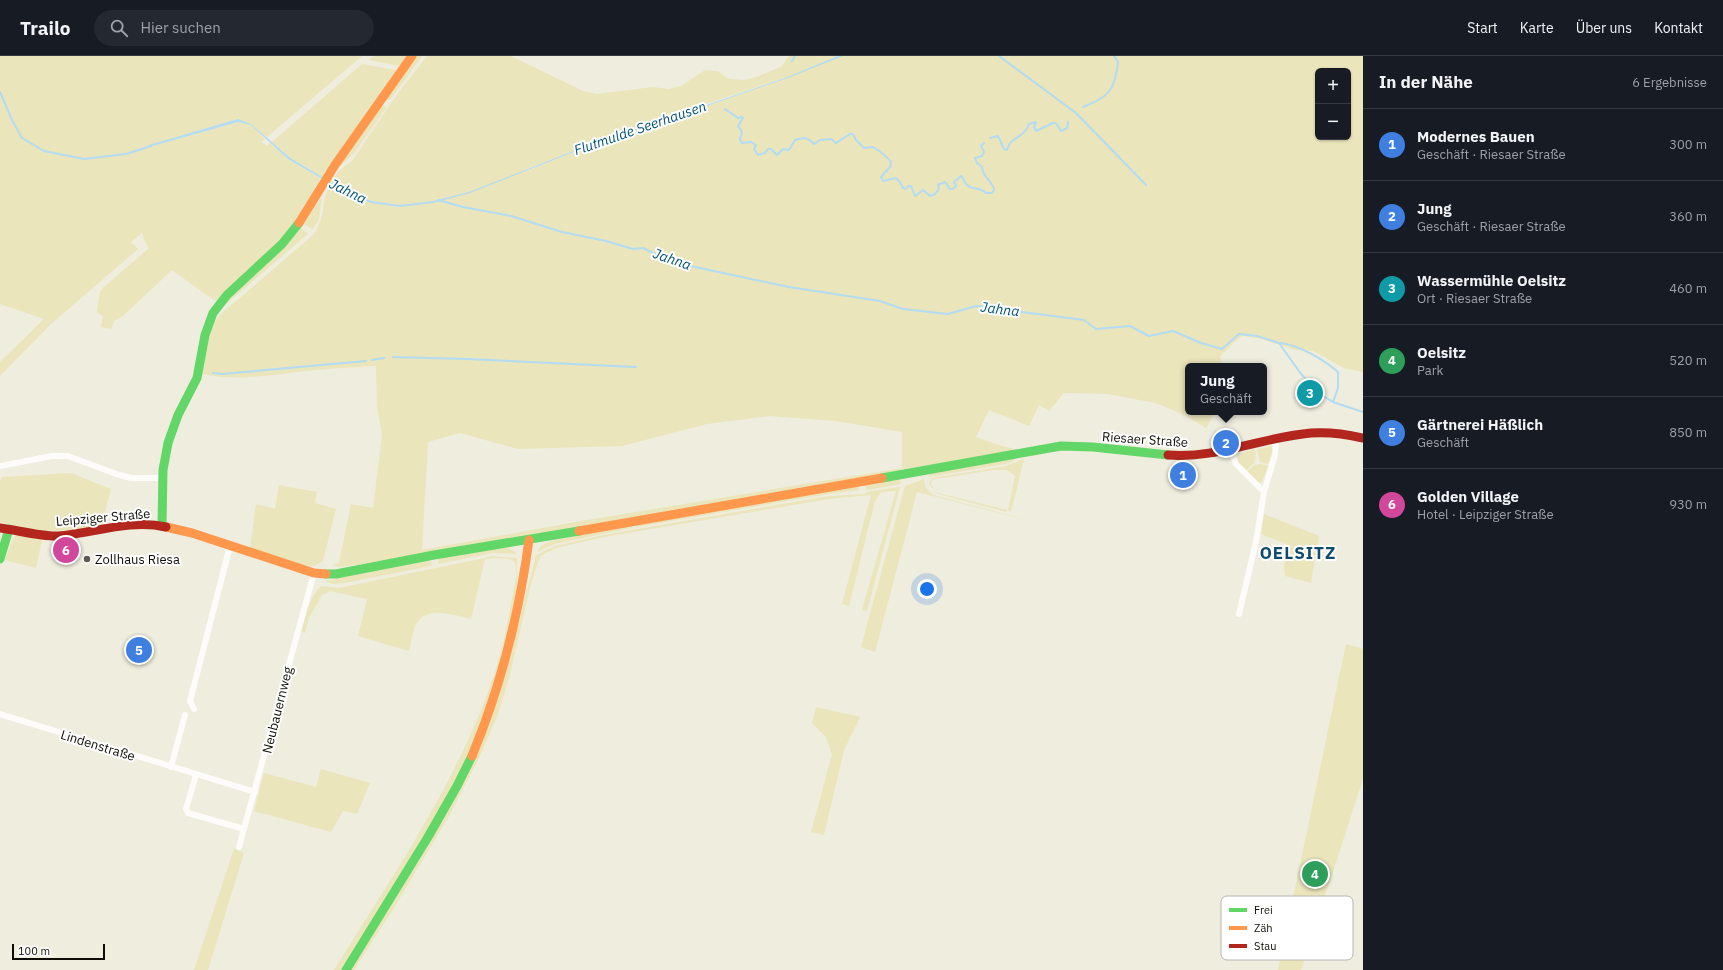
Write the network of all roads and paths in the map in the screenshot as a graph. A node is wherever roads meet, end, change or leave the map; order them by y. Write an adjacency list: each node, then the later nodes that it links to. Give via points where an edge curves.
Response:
1 (412, 56): 6 (main road, via 330,173 291,235 216,306 205,336 197,378 178,415 168,443)
2 (1276, 438): 3 (main road, Riesaer Straße, via 1330,432); 4 (main road, Riesaer Straße); 7 (street, via 1275,455)
3 (1363, 438)
4 (1230, 449): 7 (street, via 1236,464); 10 (main road, Riesaer Straße, via 1200,455 1169,456 1071,446)
5 (0, 466): 6 (street, via 52,456 68,456 131,478)
6 (163, 478): 8 (main road)
7 (1264, 492): 14 (street, via 1256,542)
8 (162, 526): 9 (main road, Leipziger Straße, via 119,526 58,536); 11 (main road, Leipziger Straße)
9 (5, 528): 12 (main road)
10 (529, 540): 13 (main road, Leipziger Straße, via 336,574); 23 (main road, via 523,582 501,677 473,754 425,843)
11 (230, 546): 13 (main road, Leipziger Straße); 15 (street, via 190,701)
12 (0, 559)
13 (314, 573): 20 (street, Neubauernweg)
14 (1239, 614)
15 (194, 709)
16 (0, 714): 18 (street, Lindenstraße)
17 (185, 715): 18 (street)
18 (171, 767): 19 (street, Lindenstraße)
19 (196, 774): 20 (street, Lindenstraße); 21 (street, via 186,809 188,813)
20 (255, 792): 21 (street, Neubauernweg)
21 (244, 829): 22 (street, Neubauernweg)
22 (240, 847)
23 (346, 970)

